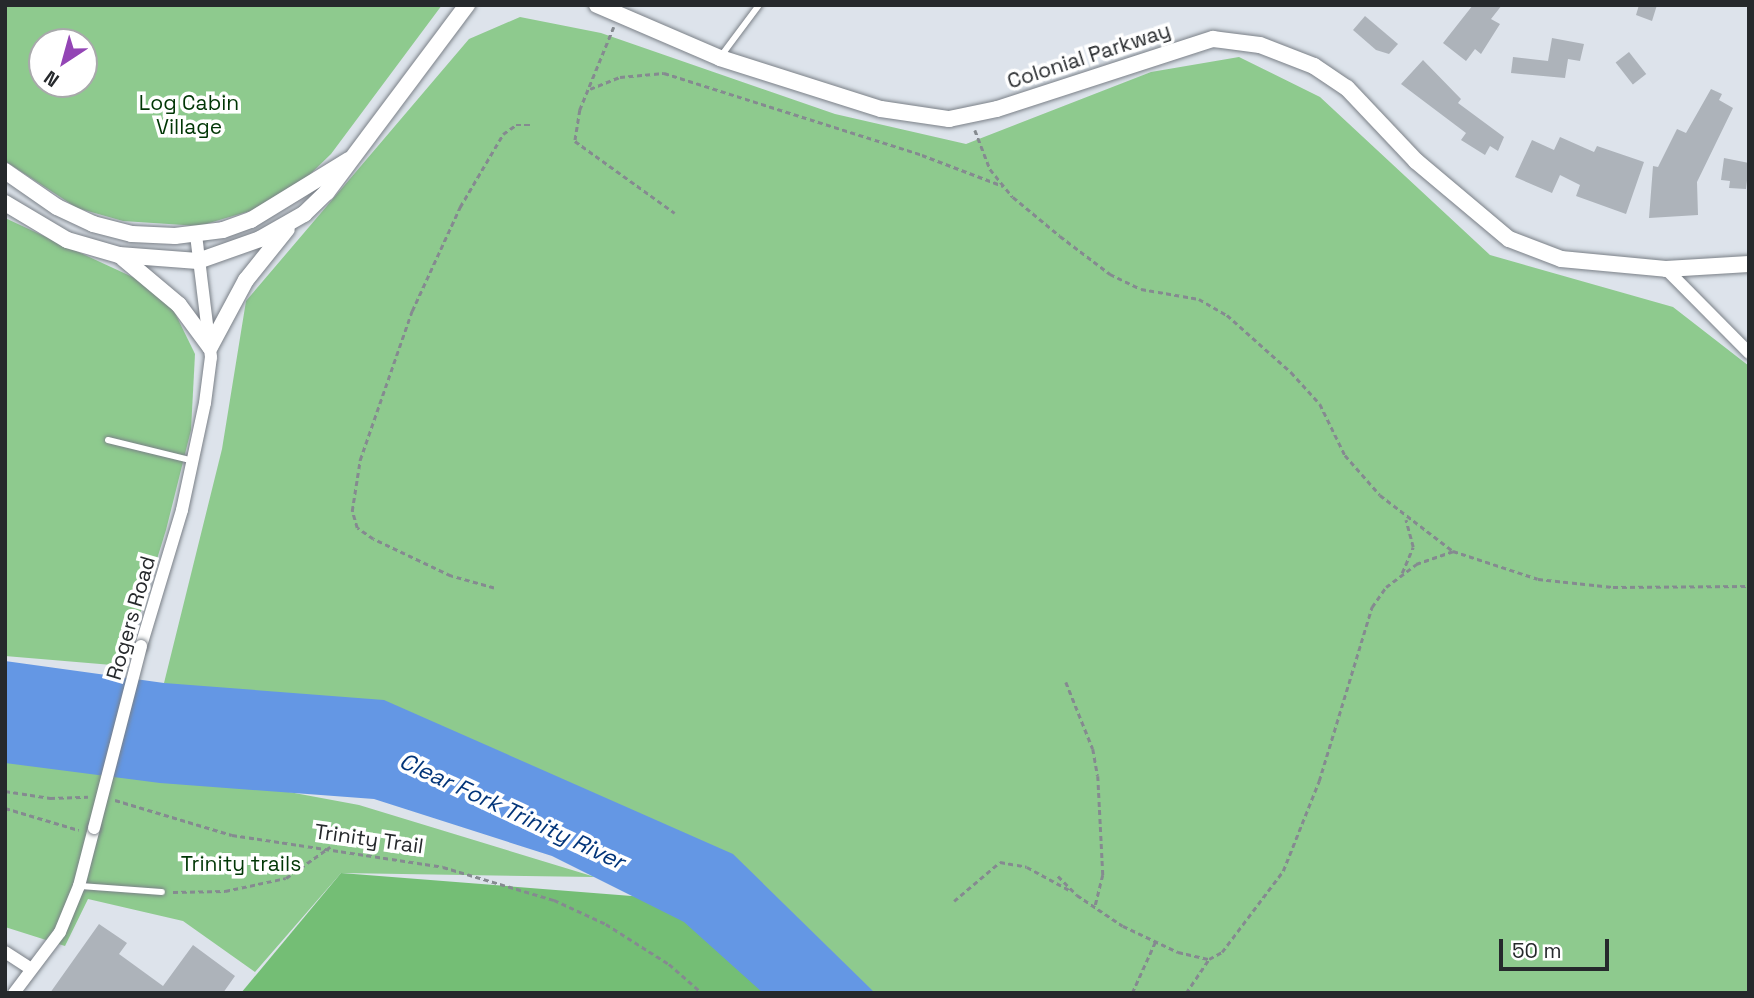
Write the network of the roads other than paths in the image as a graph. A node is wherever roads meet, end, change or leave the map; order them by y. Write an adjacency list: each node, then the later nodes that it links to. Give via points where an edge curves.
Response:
1 (467, 5): 5 (street)
2 (597, 5): 4 (street, Colonial Parkway)
3 (759, 5): 4 (lane)
4 (720, 58): 13 (street, Colonial Parkway, via 881,109 949,119 1213,39 1260,45 1314,66 1347,88 1416,161 1509,239 1561,259)
5 (349, 160): 8 (street, via 327,192); 9 (street, via 251,220)
6 (5, 171): 9 (street, via 93,224 132,234)
7 (5, 203): 10 (street, via 68,240)
8 (295, 219): 11 (street, via 260,239); 14 (street, via 246,280)
9 (196, 234): 11 (street, Rogers Road)
10 (119, 255): 11 (street); 14 (street, via 179,304)
11 (198, 261): 14 (street, Rogers Road)
12 (1749, 264): 13 (street, Colonial Parkway)
13 (1666, 269): 15 (street)
14 (210, 348): 17 (street, Rogers Road)
15 (1749, 353)
16 (108, 440): 17 (lane)
17 (195, 461): 18 (street, Rogers Road, bridge)
18 (79, 886): 19 (lane); 21 (street, Rogers Road, via 60,932)
19 (162, 892)
20 (5, 952): 21 (street)
21 (32, 969): 22 (street, Rogers Road)
22 (14, 993)

